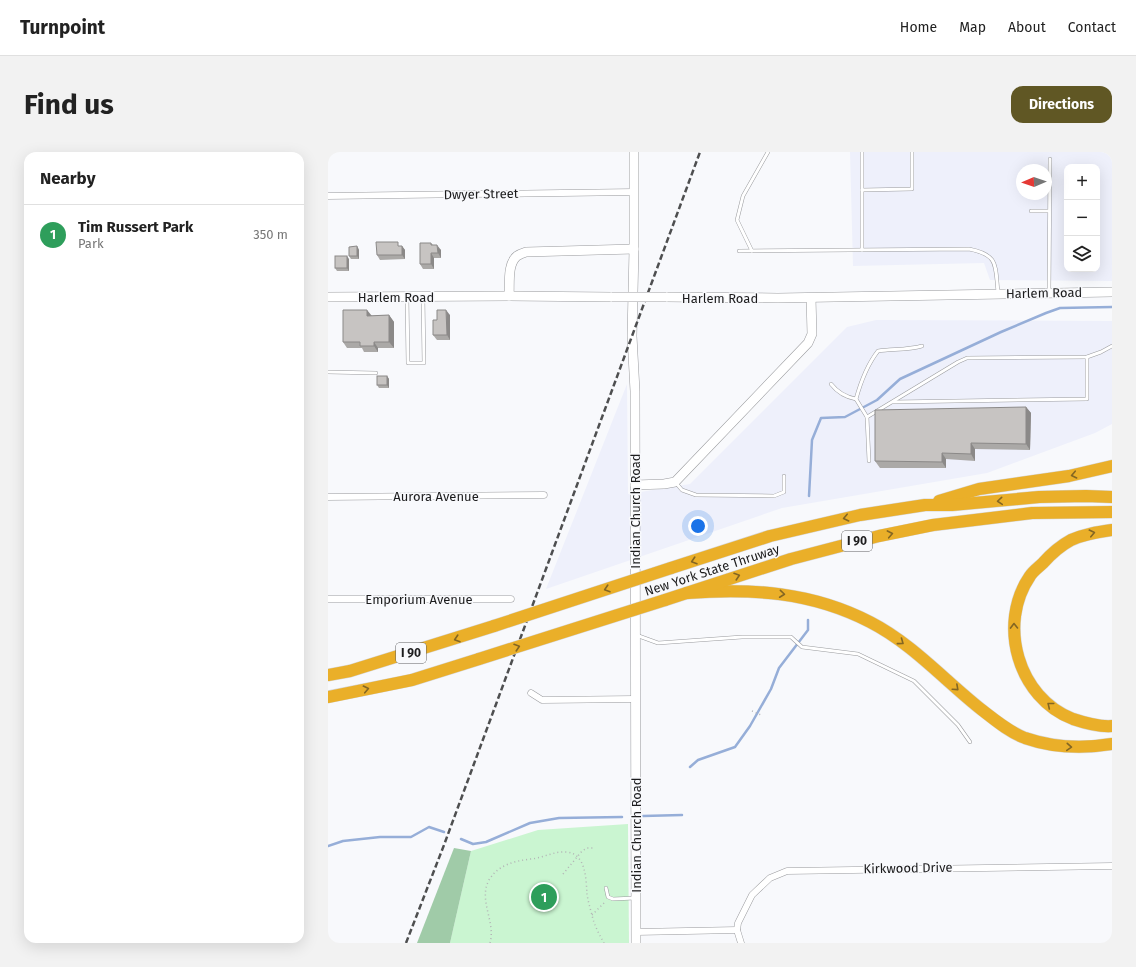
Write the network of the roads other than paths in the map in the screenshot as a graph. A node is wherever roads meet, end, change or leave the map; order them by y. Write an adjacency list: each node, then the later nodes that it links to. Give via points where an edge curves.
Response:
1 (634, 152): 7 (main road, Indian Church Road)
2 (768, 152): 14 (lane, via 743,196 737,220)
3 (862, 152): 6 (lane)
4 (912, 152): 6 (lane, via 912,190)
5 (1050, 159): 10 (lane)
6 (862, 190): 12 (lane)
7 (634, 192): 8 (street, Dwyer Street); 11 (main road, Indian Church Road)
8 (328, 196)
9 (1031, 211): 10 (lane)
10 (1049, 211): 16 (lane)
11 (634, 249): 19 (main road, via 526,252 513,262); 36 (main road, Indian Church Road, via 632,336)
12 (862, 250): 14 (lane); 17 (lane, via 983,252 992,259 996,268)
13 (738, 251): 14 (lane)
14 (752, 251)
15 (1112, 292): 16 (main road, Harlem Road)
16 (1049, 293): 17 (main road, Harlem Road)
17 (998, 294): 22 (main road, Harlem Road)
18 (423, 296): 19 (main road, Harlem Road); 21 (main road, Harlem Road); 21 (lane, via 424,363 408,363)
19 (509, 296): 22 (main road, Harlem Road, bridge)
20 (328, 297): 21 (main road, Harlem Road)
21 (407, 297)
22 (811, 298): 35 (main road, via 812,334 808,343)
23 (922, 346): 29 (lane, via 878,351 870,361)
24 (1112, 346): 25 (lane)
25 (1087, 357): 30 (lane, via 967,358); 30 (lane, via 1087,399)
26 (328, 372): 27 (lane)
27 (376, 373)
28 (831, 384): 29 (lane, via 837,392)
29 (856, 399): 31 (lane)
30 (891, 402): 31 (lane)
31 (867, 417): 32 (lane)
32 (869, 460)
33 (1112, 466): 40 (highway, one-way to 40, via 1069,476 979,489)
34 (784, 476): 35 (lane, via 784,492 774,496 696,495 682,490)
35 (675, 482): 36 (main road)
36 (635, 485): 46 (main road, Indian Church Road)
37 (544, 495): 38 (street, Aurora Avenue)
38 (328, 496)
39 (1112, 497): 40 (highway, New York State Thruway / I 90, one-way to 40, via 1038,497 952,505)
40 (926, 504): 47 (highway, New York State Thruway / I 90, one-way to 47, bridge, via 860,515 770,536 494,626 350,671)
41 (1112, 512): 43 (highway, New York State Thruway / I 90, one-way to 41, via 791,559 886,534 1032,513)
42 (1112, 530): 51 (highway, one-way to 42, via 1086,723 1061,714 1042,699 1020,664 1014,621 1018,599 1030,575 1053,552 1070,541 1090,533)
43 (687, 593): 49 (highway, New York State Thruway / I 90, one-way to 43, bridge, via 412,680); 53 (highway, one-way to 53, via 762,592 821,602 870,622 892,635 1000,724 1024,738 1047,745 1072,748)
44 (328, 599): 45 (street, Emporium Avenue)
45 (511, 599)
46 (636, 635): 50 (main road, Indian Church Road); 52 (lane, via 658,643 742,637 790,637 802,647 858,654 914,681 958,725)
47 (328, 675)
48 (530, 693): 50 (street, via 542,700)
49 (328, 697)
50 (635, 699): 56 (main road, Indian Church Road)
51 (1112, 726)
52 (970, 742)
53 (1112, 744)
54 (1112, 866): 57 (street, Kirkwood Drive, via 787,871 770,878 752,895)
55 (606, 888): 56 (lane, via 608,897 613,899)
56 (636, 898): 58 (main road, Indian Church Road)
57 (737, 930): 58 (street); 60 (street)
58 (636, 932): 59 (main road, Indian Church Road)
59 (636, 943)
60 (741, 943)

